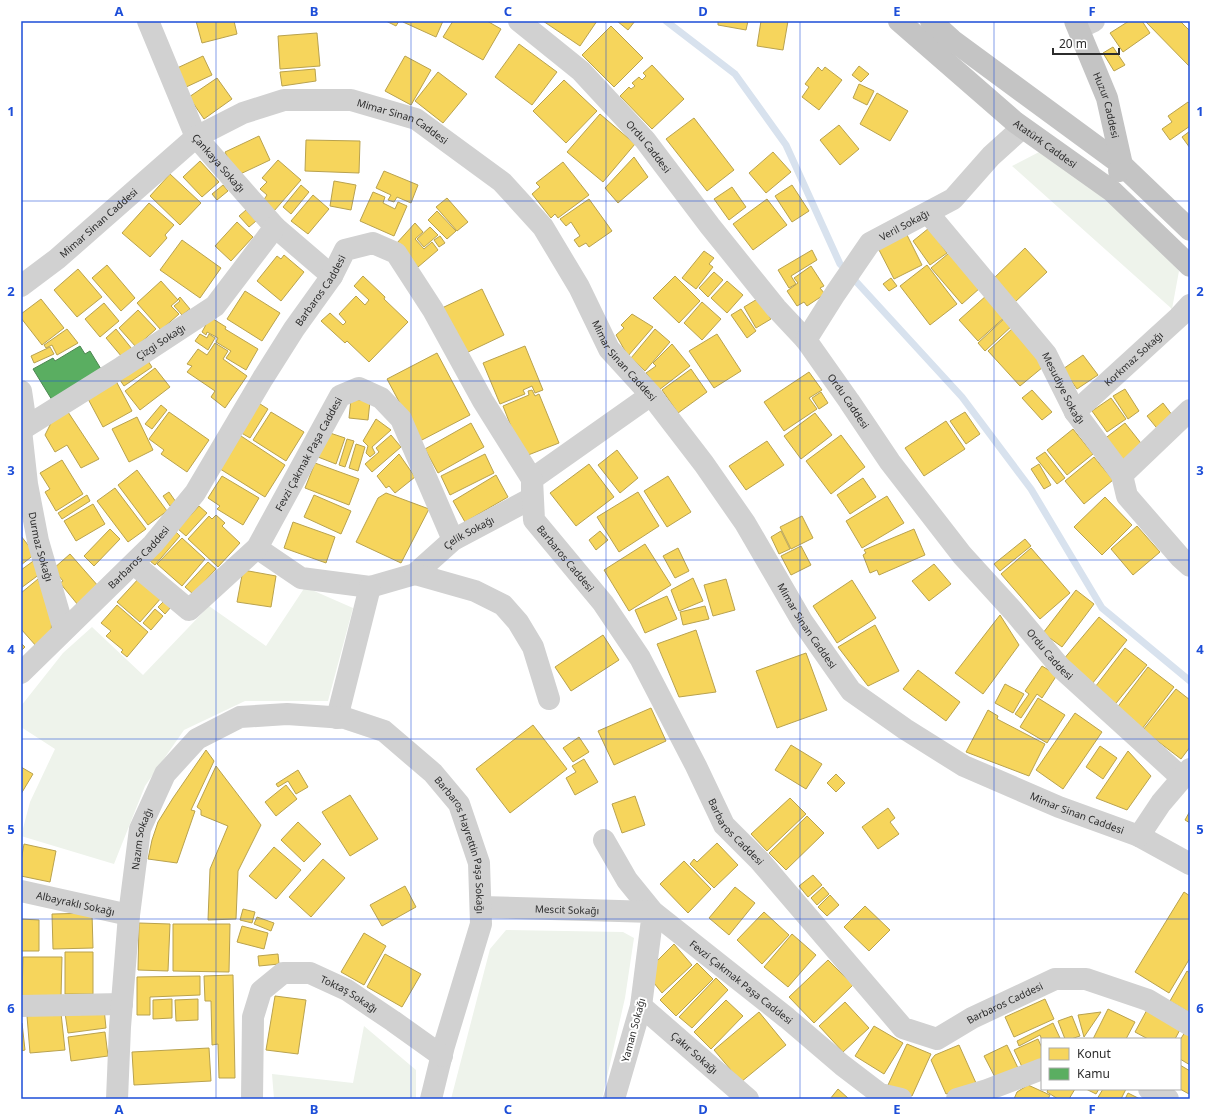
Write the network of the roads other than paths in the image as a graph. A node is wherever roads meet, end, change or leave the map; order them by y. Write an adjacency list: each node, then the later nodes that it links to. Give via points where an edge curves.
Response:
1 (148, 21): 7 (street, Çankaya Sokağı)
2 (519, 21): 17 (street, Ordu Caddesi, via 581,71 645,140 776,308)
3 (899, 21): 6 (main road, Atatürk Caddesi)
4 (931, 21): 8 (main road, via 952,40)
5 (1083, 23): 8 (main road, Huzur Caddesi, via 1107,98)
6 (1022, 128): 9 (main road, Atatürk Caddesi); 10 (street, Veril Sokağı, via 991,156 953,199)
7 (196, 137): 11 (street, Çankaya Sokağı); 15 (street, Mimar Sinan Caddesi, via 56,260); 19 (street, Mimar Sinan Caddesi, via 243,112 284,100 351,100 416,120 502,182 543,227 579,287 609,349)
8 (1122, 165): 9 (main road); 12 (main road)
9 (1112, 191): 13 (main road, Atatürk Caddesi)
10 (928, 213): 17 (street, Veril Sokağı, via 870,243); 21 (street, Mesudiye Sokağı, via 1046,354)
11 (274, 227): 14 (street, Çankaya Sokağı); 22 (street, Çizgi Sokağı, via 215,306)
12 (1190, 230)
13 (1190, 266)
14 (332, 276): 24 (street, Barbaros Caddesi, via 345,250 373,243 396,252); 28 (street, Barbaros Caddesi, via 282,348 195,493 154,544)
15 (21, 286)
16 (1190, 305): 21 (street, Korkmaz Sokağı)
17 (806, 340): 36 (street, Ordu Caddesi, via 890,462 962,554 1060,667)
18 (21, 391): 22 (street, Durmaz Sokağı, via 24,410)
19 (651, 395): 24 (street); 37 (street, Mimar Sinan Caddesi, via 745,523 802,621 851,690 905,729 964,766 1059,807)
20 (1190, 410): 23 (street)
21 (1075, 412): 23 (street, Mesudiye Sokağı)
22 (21, 430): 25 (street, Durmaz Sokağı)
23 (1122, 475): 29 (street, Mesudiye Sokağı, via 1126,496)
24 (532, 479): 26 (street, Çelik Sokağı, via 532,498); 47 (street, Barbaros Caddesi, via 534,520 603,603 640,658 724,825 760,861 903,1028 937,1040 972,1018 1055,979 1086,979 1148,1000)
25 (24, 486): 32 (street, Durmaz Sokağı)
26 (453, 540): 27 (street, Fevzi Çakmak Paşa Caddesi, via 402,419 381,398 359,388 340,396); 30 (street, Çelik Sokağı)
27 (257, 548): 28 (street, Fevzi Çakmak Paşa Caddesi, via 189,610); 31 (street, Çelik Sokağı, via 301,578)
28 (134, 564): 32 (street, Barbaros Caddesi)
29 (1190, 566)
30 (414, 574): 31 (street, Çelik Sokağı); 34 (street, via 475,591 503,605 518,622 532,647)
31 (370, 587): 35 (street)
32 (64, 630): 33 (street, Barbaros Caddesi)
33 (21, 673)
34 (550, 699)
35 (337, 718): 41 (street, Barbaros Hayrettin Paşa Sokağı, via 345,718 384,731 433,773 459,804 480,863); 43 (street, Nazım Sokağı, via 287,714 240,716 197,738 165,774 140,829)
36 (1186, 774): 37 (street, via 1161,803)
37 (1139, 836): 39 (street, Mimar Sinan Caddesi)
38 (604, 840): 42 (street, Fevzi Çakmak Paşa Caddesi, via 627,880)
39 (1190, 864)
40 (21, 891): 43 (street, Albayraklı Sokağı)
41 (481, 907): 42 (street, Mescit Sokağı); 48 (street, Barbaros Hayrettin Paşa Sokağı, via 481,924)
42 (653, 912): 46 (street, Yaman Sokağı); 56 (street, Fevzi Çakmak Paşa Caddesi, via 880,1094)
43 (129, 915): 44 (street, Nazım Sokağı)
44 (122, 1004): 45 (street); 52 (street, Nazım Sokağı)
45 (21, 1006)
46 (641, 1006): 51 (street, Çakır Sokağı); 55 (street, Yaman Sokağı)
47 (1190, 1025)
48 (442, 1056): 53 (street, Toktaş Sokağı, via 347,990 310,973 283,973 261,991 253,1017); 54 (street, Barbaros Hayrettin Paşa Sokağı)
49 (1041, 1069): 57 (street)
50 (1151, 1090): 58 (street)
51 (741, 1097)
52 (117, 1099)
53 (252, 1099)
54 (431, 1099)
55 (614, 1099)
56 (901, 1099)
57 (957, 1099)
58 (1168, 1099)

